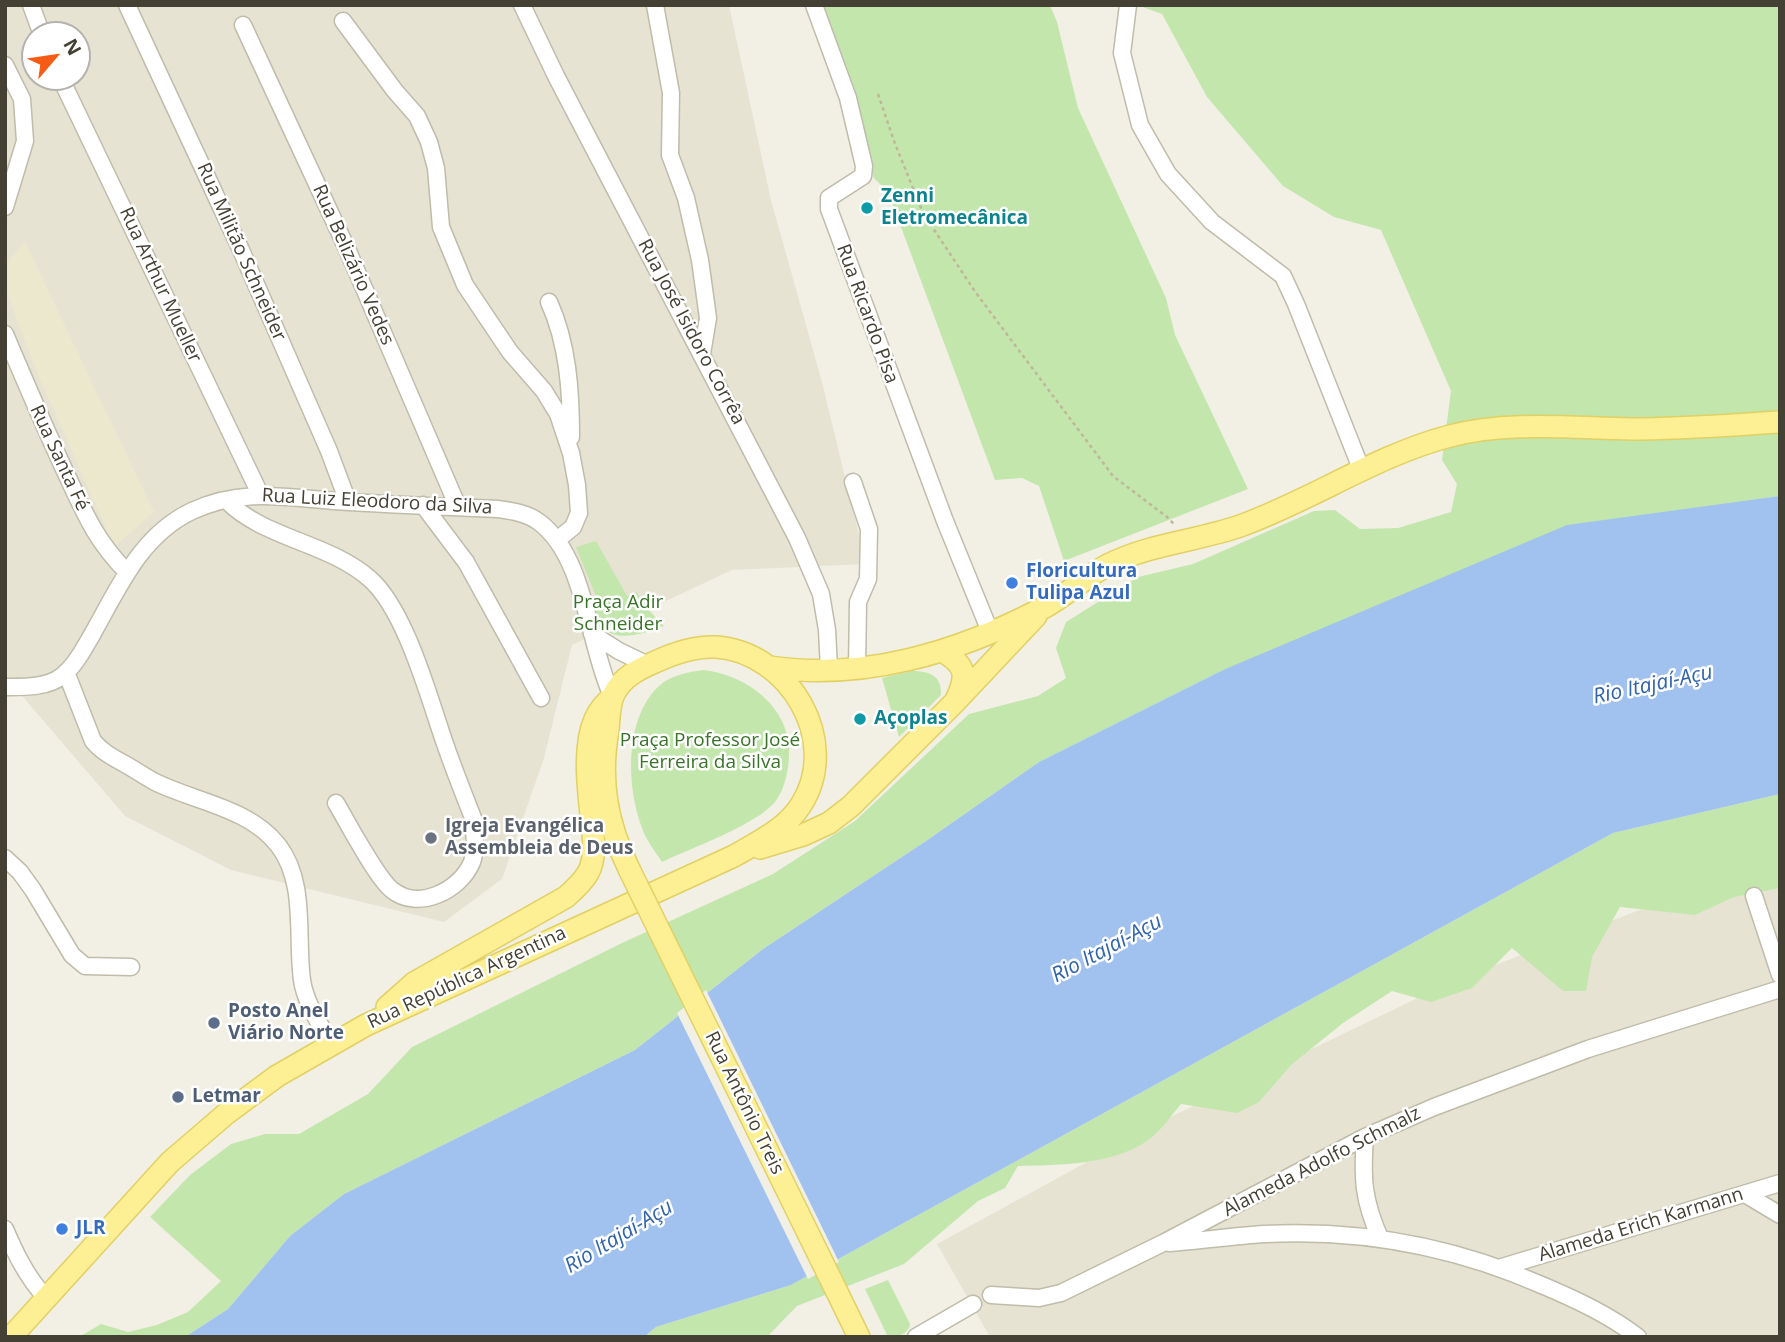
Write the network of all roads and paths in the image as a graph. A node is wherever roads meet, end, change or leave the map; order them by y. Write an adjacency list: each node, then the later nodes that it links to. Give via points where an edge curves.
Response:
1 (127, 5): 21 (street, Rua Militão Schneider, via 242,250)
2 (522, 5): 14 (street, Rua José Isidoro Corrêa)
3 (655, 5): 14 (street, via 671,93 670,155 686,198 708,318)
4 (814, 5): 29 (street, Rua Ricardo Pisa, via 848,98 864,166 863,176 829,198 829,209)
5 (1128, 5): 17 (street, via 1122,53 1140,125 1168,174 1212,222 1283,276)
6 (343, 21): 16 (street, via 417,116 436,168 441,227 465,285 510,352 544,391 558,414)
7 (243, 25): 23 (street, Rua Belizário Vedes, via 348,251)
8 (5, 65): 11 (street, via 22,99 25,141)
9 (67, 91): 19 (street, Rua Arthur Mueller)
10 (878, 94): 25 (path, via 923,214 976,293 1113,476 1167,517)
11 (5, 207)
12 (549, 302): 16 (street, via 566,353)
13 (5, 334): 26 (street, Rua Santa Fé, via 94,533)
14 (702, 354): 34 (street, Rua José Isidoro Corrêa, via 821,594)
15 (1780, 422): 17 (main road, via 1666,428 1504,428 1453,435)
16 (571, 453): 24 (street, via 579,513 573,527)
17 (1362, 471): 25 (main road, via 1241,526)
18 (853, 482): 33 (street, via 869,529 868,579 858,602)
19 (260, 494): 20 (street, Rua Luiz Eleodoro da Silva); 21 (street, Rua Luiz Eleodoro da Silva)
20 (226, 500): 26 (street, Rua Luiz Eleodoro da Silva, via 166,526); 40 (street, via 240,514 341,560 371,580 396,614 473,818 472,862 458,882 428,899 403,898 388,887)
21 (348, 502): 22 (street, Rua Luiz Eleodoro da Silva)
22 (424, 505): 23 (street, Rua Luiz Eleodoro da Silva); 38 (street, via 466,562)
23 (458, 508): 24 (street, Rua Luiz Eleodoro da Silva, via 519,512 538,521)
24 (557, 540): 28 (street, Rua Luiz Eleodoro da Silva, via 570,560)
25 (1188, 540): 27 (main road, via 1109,565)
26 (127, 572): 35 (street, Rua Luiz Eleodoro da Silva)
27 (1044, 608): 29 (main road); 39 (main road)
28 (592, 634): 31 (street); 37 (street, Rua Luiz Eleodoro da Silva)
29 (990, 634): 30 (main road)
30 (942, 651): 33 (main road); 39 (main road, via 954,657 964,674)
31 (648, 664): 32 (main road, via 674,653 715,647); 37 (main road)
32 (770, 667): 34 (main road); 41 (main road, via 800,699 811,727 814,774 802,804 790,818)
33 (857, 668): 34 (main road)
34 (829, 669)
35 (66, 672): 36 (street, via 47,683); 48 (street, via 100,750 156,782 249,820 278,845 295,888 302,982)
36 (5, 687)
37 (612, 696): 47 (main road, via 593,722 589,748 593,856 580,885 414,984); 62 (main road, Rua Antônio Treis, bridge, via 605,778 607,813 615,840)
38 (541, 698)
39 (955, 702): 41 (main road, via 829,823 794,839)
40 (336, 803)
41 (734, 856): 47 (main road, Rua República Argentina)
42 (5, 858): 44 (street, via 33,890 72,955 85,966)
43 (1754, 896): 45 (street)
44 (131, 967)
45 (1780, 975)
46 (1780, 989): 49 (street, Alameda Adolfo Schmalz, via 1588,1049)
47 (366, 1025): 48 (main road, Rua República Argentina)
48 (331, 1044): 58 (main road, Rua República Argentina, via 227,1113 170,1162)
49 (1365, 1137): 54 (street, via 1364,1189 1368,1213); 55 (street, Alameda Adolfo Schmalz)
50 (1780, 1183): 51 (street, Alameda Erich Karmann)
51 (1745, 1194): 52 (street); 56 (street, Alameda Erich Karmann)
52 (1780, 1215)
53 (5, 1229): 58 (street, via 30,1281)
54 (1380, 1238): 55 (street, via 1264,1234); 56 (street)
55 (1163, 1243): 57 (street, Alameda Adolfo Schmalz, via 1061,1293 1039,1298)
56 (1502, 1267): 60 (street, via 1590,1306)
57 (990, 1295)
58 (46, 1298): 61 (main road, Rua República Argentina)
59 (972, 1304): 63 (street)
60 (1635, 1336)
61 (11, 1337)
62 (859, 1337)
63 (916, 1337)

